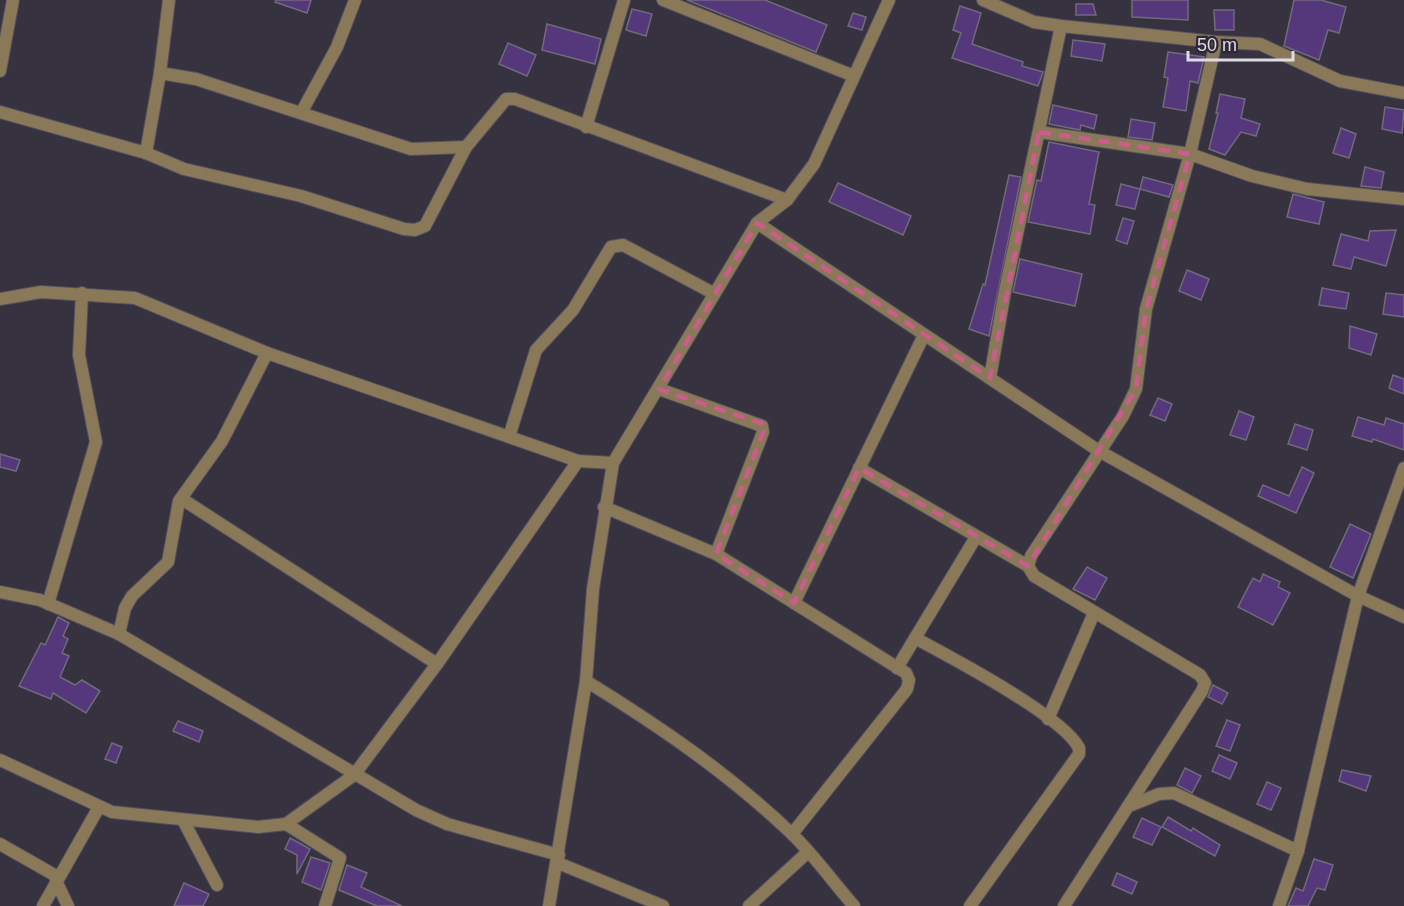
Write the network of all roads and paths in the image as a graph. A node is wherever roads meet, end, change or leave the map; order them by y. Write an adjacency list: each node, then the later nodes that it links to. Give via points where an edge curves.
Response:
1 (13, 0): 10 (street)
2 (169, 0): 11 (street)
3 (355, 0): 15 (street, via 337,47)
4 (624, 0): 16 (street)
5 (663, 0): 12 (street)
6 (889, 0): 12 (street)
7 (983, 0): 8 (street, via 1034,21)
8 (1061, 26): 9 (street); 17 (street)
9 (1216, 42): 13 (street, via 1260,44 1340,81); 20 (street)
10 (0, 71)
11 (160, 73): 15 (street, via 196,79); 19 (street)
12 (854, 76): 22 (street, via 814,164)
13 (1404, 93)
14 (0, 112): 19 (street)
15 (301, 112): 18 (street, via 411,149)
16 (586, 127): 18 (street, via 506,99); 22 (street)
17 (1039, 132): 20 (street); 29 (street)
18 (466, 147): 19 (street, via 425,226 416,230 301,196 184,169)
19 (146, 153)
20 (1190, 154): 21 (street, via 1252,176 1307,189); 32 (street, via 1146,309 1136,389)
21 (1404, 199)
22 (787, 200): 23 (street)
23 (757, 223): 25 (street); 27 (street)
24 (82, 293): 26 (street, via 41,292); 28 (street, via 135,298); 45 (street, via 79,355 96,442)
25 (713, 293): 30 (street); 31 (street, via 623,245 611,247 573,310 540,343)
26 (0, 299)
27 (924, 335): 29 (street); 35 (street)
28 (267, 353): 31 (street); 37 (street, via 222,441)
29 (990, 378): 32 (street)
30 (659, 389): 34 (street); 40 (street, via 762,426)
31 (509, 437): 33 (street)
32 (1099, 451): 41 (street); 43 (street)
33 (578, 461): 34 (street); 50 (street)
34 (613, 463): 38 (street)
35 (859, 468): 39 (street); 44 (street)
36 (1404, 468): 43 (street)
37 (182, 499): 48 (street, via 168,562 132,596); 50 (street)
38 (604, 507): 40 (street); 52 (street)
39 (976, 537): 41 (street); 49 (street)
40 (716, 554): 44 (street)
41 (1028, 566): 46 (street, via 1034,576)
42 (0, 592): 45 (street)
43 (1358, 596): 47 (street); 62 (street)
44 (794, 603): 51 (street)
45 (48, 604): 48 (street)
46 (1094, 613): 53 (street); 56 (street, via 1200,675 1205,683)
47 (1404, 617)
48 (119, 634): 55 (street)
49 (915, 638): 51 (street); 53 (street, via 988,678)
50 (437, 664): 55 (street)
51 (897, 668): 60 (street, via 906,673 907,689)
52 (586, 681): 60 (street, via 655,723 720,770); 64 (street)
53 (1048, 719): 74 (street, via 1076,743 1079,753)
54 (0, 760): 57 (street)
55 (354, 775): 59 (street); 64 (street, via 447,824)
56 (1129, 806): 62 (street, via 1159,794 1174,793); 75 (street)
57 (99, 807): 58 (street, via 129,816); 65 (street)
58 (183, 820): 59 (street, via 258,827); 66 (street)
59 (286, 824): 69 (street, via 340,858)
60 (792, 834): 63 (street)
61 (0, 844): 65 (street)
62 (1298, 851): 76 (street)
63 (808, 852): 72 (street); 73 (street)
64 (558, 859): 70 (street); 71 (street)
65 (57, 879): 67 (street); 68 (street)
66 (217, 885)
67 (43, 906)
68 (68, 906)
69 (325, 906)
70 (549, 906)
71 (663, 906)
72 (749, 906)
73 (854, 906)
74 (970, 906)
75 (1064, 906)
76 (1279, 906)

